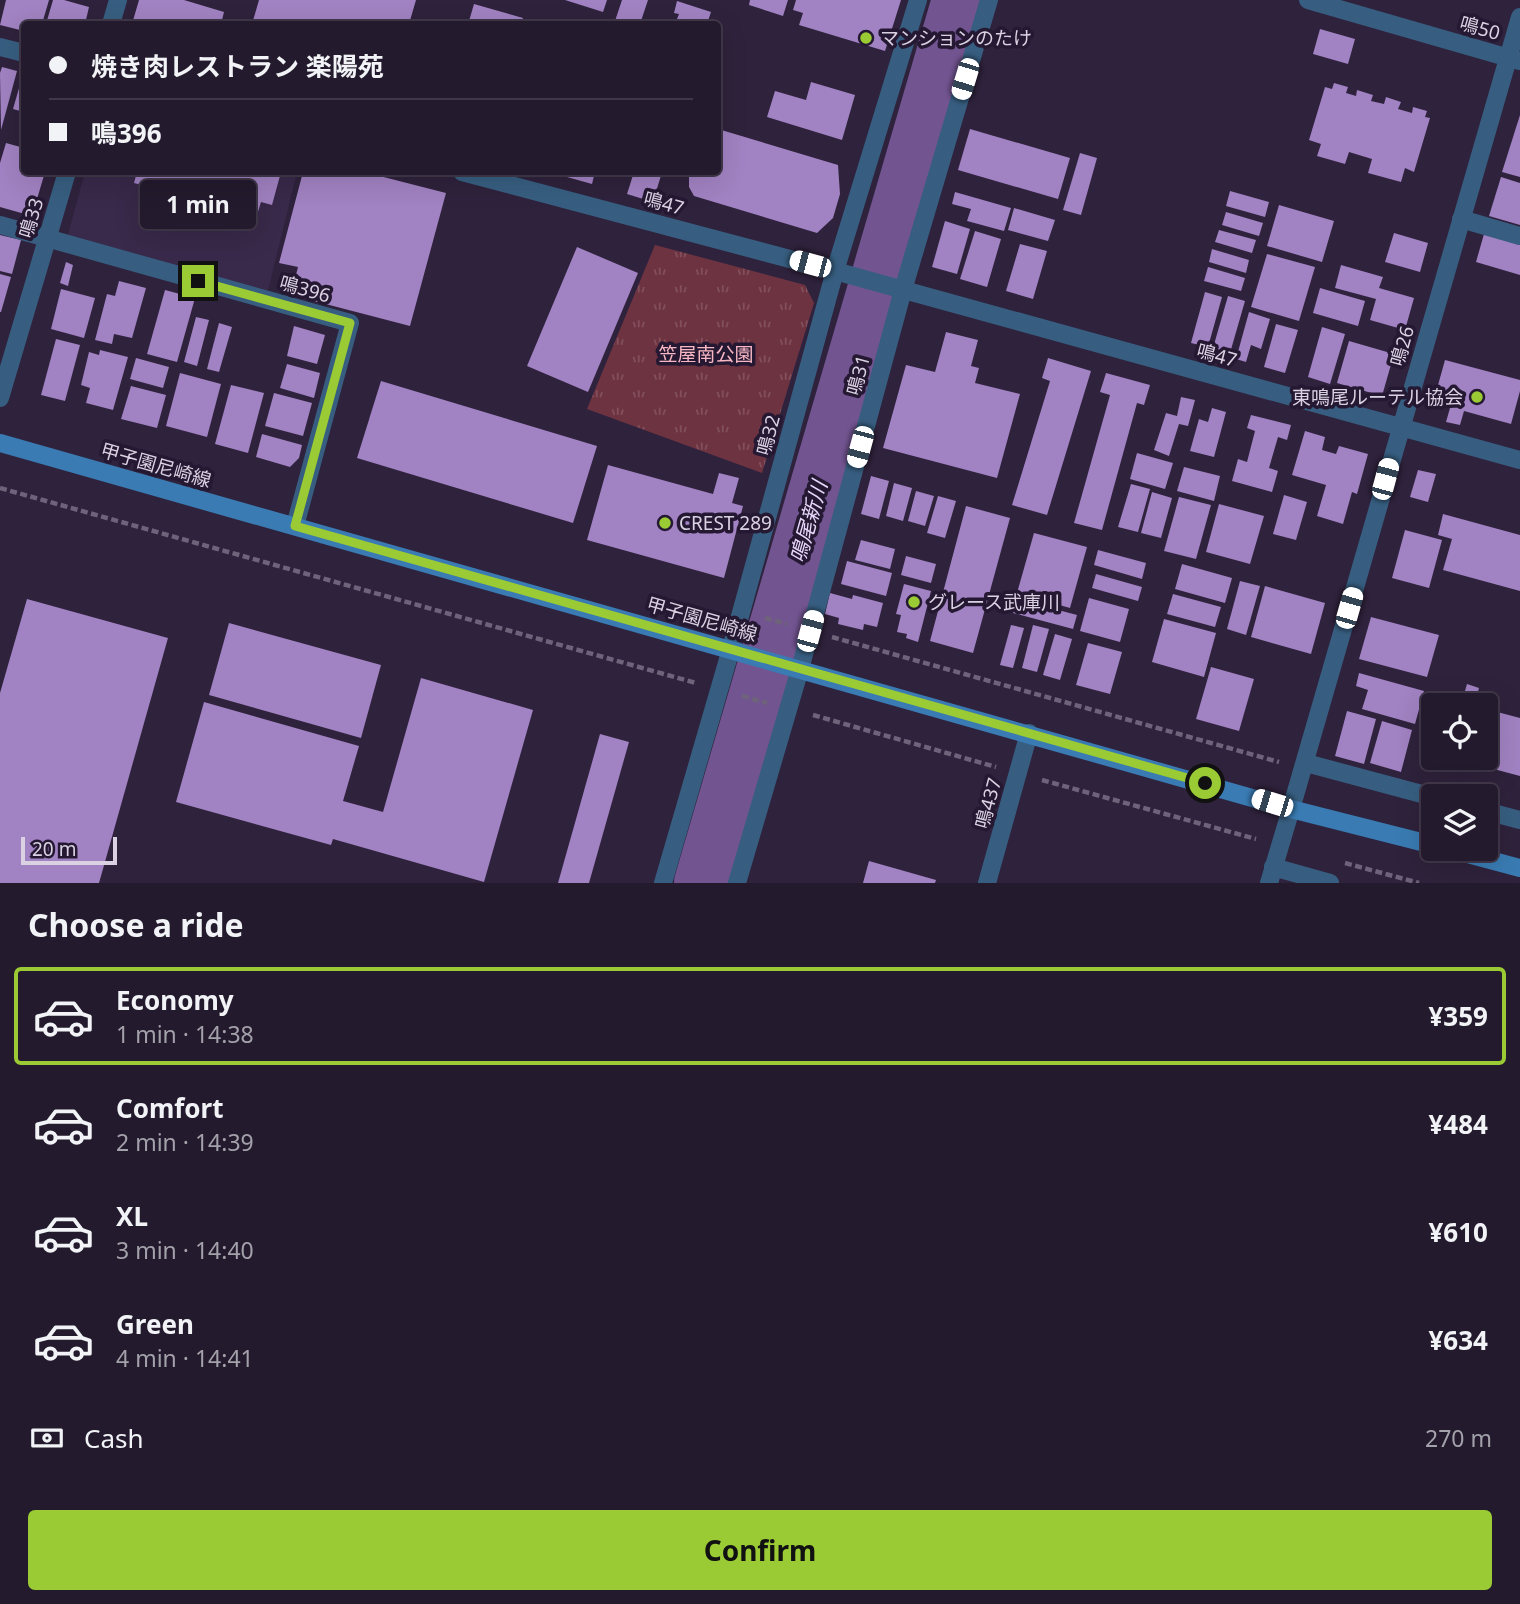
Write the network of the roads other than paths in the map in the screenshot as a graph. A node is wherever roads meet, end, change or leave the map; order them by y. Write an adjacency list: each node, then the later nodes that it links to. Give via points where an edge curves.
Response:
1 (118, 0): 6 (street)
2 (918, 0): 16 (street, 鳴32)
3 (989, 0): 17 (street, 鳴31)
4 (1308, 0): 9 (street, 鳴50)
5 (1520, 17): 9 (street, 鳴26)
6 (112, 21)
7 (0, 47): 8 (street)
8 (21, 52)
9 (1514, 60): 12 (street, 鳴26)
10 (66, 175): 15 (street, 鳴33)
11 (473, 175): 16 (street, 鳴47)
12 (1461, 219): 14 (street); 19 (street, 鳴26)
13 (0, 225): 15 (street)
14 (1520, 236)
15 (47, 238): 18 (street, 鳴33); 22 (street, 鳴396, via 350,323)
16 (835, 271): 17 (street, 鳴47); 23 (street, 鳴32)
17 (903, 290): 19 (street, 鳴47); 24 (street, 鳴31)
18 (0, 398)
19 (1400, 427): 21 (street, 鳴47); 26 (street, 鳴26)
20 (0, 443): 22 (main road, 甲子園尼崎線)
21 (1520, 460)
22 (295, 526): 23 (main road, 甲子園尼崎線)
23 (738, 651): 24 (main road, 甲子園尼崎線); 35 (street, 鳴32)
24 (792, 667): 25 (main road, 甲子園尼崎線); 36 (street, 鳴31)
25 (1029, 733): 28 (main road, 甲子園尼崎線); 37 (street, 鳴437)
26 (1305, 766): 27 (street); 28 (street, 鳴26)
27 (1421, 794)
28 (1291, 808): 31 (main road, 甲子園尼崎線); 34 (street)
29 (1498, 814): 30 (street)
30 (1520, 820)
31 (1421, 842)
32 (1493, 861): 33 (main road)
33 (1520, 868)
34 (1271, 875): 38 (street)
35 (663, 883)
36 (737, 883)
37 (987, 883)
38 (1330, 883)

